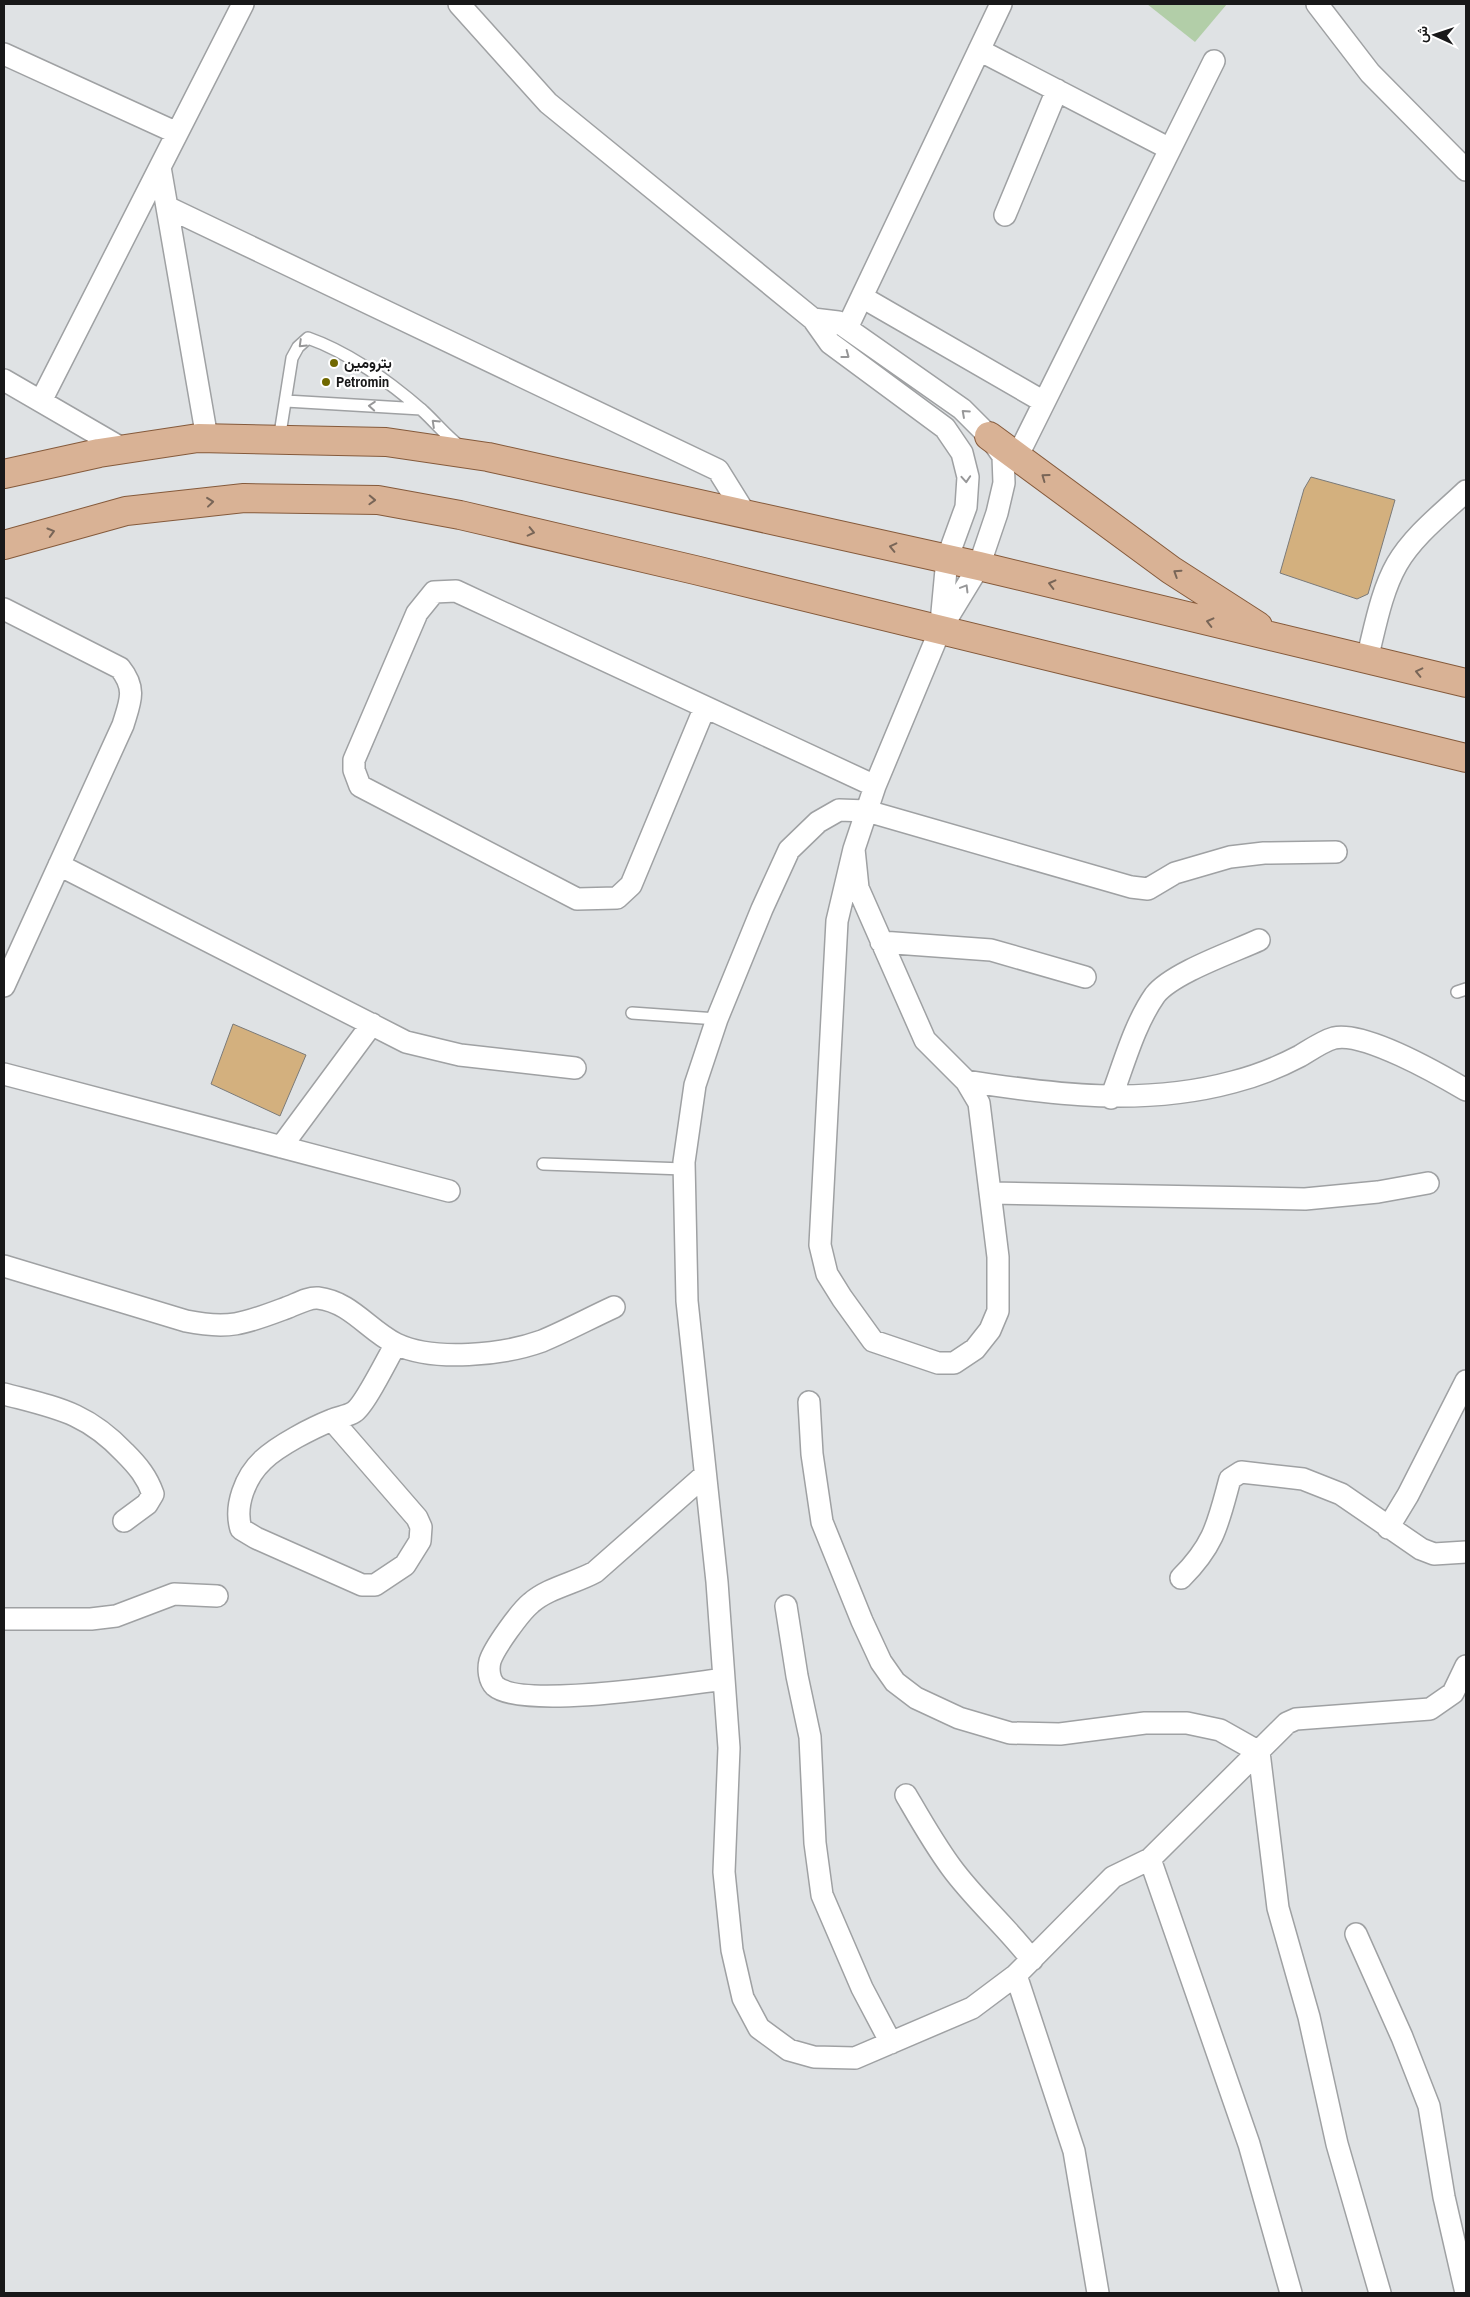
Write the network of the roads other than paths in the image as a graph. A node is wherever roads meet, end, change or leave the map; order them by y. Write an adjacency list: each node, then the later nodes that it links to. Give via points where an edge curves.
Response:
1 (243, 4): 9 (street)
2 (459, 4): 16 (street, via 548,103)
3 (1001, 4): 5 (street)
4 (1317, 4): 12 (street, via 1370,73)
5 (979, 50): 8 (street); 15 (street)
6 (4, 54): 9 (street)
7 (1214, 61): 10 (street)
8 (1057, 90): 10 (street); 14 (street)
9 (177, 133): 11 (street)
10 (1170, 149): 21 (street)
11 (160, 167): 13 (street); 19 (street)
12 (1466, 170)
13 (167, 208): 24 (street); 31 (street, via 718,470)
14 (1004, 215)
15 (862, 297): 17 (street); 21 (street)
16 (813, 319): 17 (street, via 838,322); 33 (street, one-way to 33, via 830,343 945,428 962,452 968,477 966,507)
17 (847, 328): 23 (street, one-way to 17, via 962,409)
18 (4, 380): 19 (street)
19 (41, 401): 26 (street)
20 (286, 401): 22 (lane, one-way to 20); 22 (lane, one-way to 20, via 342,352 308,338 292,358); 25 (lane)
21 (1044, 402): 28 (street)
22 (421, 409): 27 (lane, one-way to 22)
23 (989, 436): 28 (main road); 34 (street, via 1003,456 1004,483)
24 (207, 438): 25 (main road); 26 (main road)
25 (279, 440): 27 (main road, via 386,442)
26 (123, 449): 29 (main road)
27 (472, 454): 31 (main road)
28 (1017, 457): 37 (main road, one-way to 28, via 1171,570)
29 (4, 474)
30 (1466, 491): 38 (street, via 1417,538 1398,564 1386,590)
31 (746, 514): 33 (main road, one-way to 31)
32 (4, 545): 36 (main road, one-way to 36, via 126,511 244,498 378,500 460,515)
33 (947, 559): 34 (main road); 36 (street)
34 (978, 566): 36 (street, one-way to 34); 37 (main road, one-way to 34)
35 (4, 609): 46 (street, via 120,668 128,678 132,694 123,725)
36 (940, 630): 41 (main road); 42 (street)
37 (1276, 638): 38 (main road)
38 (1367, 660): 39 (main road, one-way to 38)
39 (1466, 683)
40 (705, 707): 40 (street, via 632,885 618,898 577,899 360,786 354,770 354,760 417,613 434,592 456,591); 42 (street)
41 (1466, 758)
42 (875, 786): 43 (street)
43 (867, 811): 44 (street); 45 (street, via 1148,889 1175,873 1230,857 1264,852); 52 (street, via 839,810 818,822 789,850)
44 (854, 849): 48 (street, via 858,888); 64 (street, via 837,921 820,1245 827,1274 873,1341 938,1363 954,1363 980,1343 998,1311 998,1258)
45 (1336, 852)
46 (59, 864): 50 (street); 53 (street)
47 (1259, 940): 58 (street, via 1175,978 1156,995 1134,1035)
48 (881, 942): 49 (street, via 991,950); 56 (street, via 926,1040)
49 (1084, 977)
50 (4, 986)
51 (632, 1013): 52 (lane)
52 (717, 1019): 61 (street, via 695,1085)
53 (372, 1024): 54 (street, via 406,1042 460,1055); 59 (street)
54 (575, 1068)
55 (4, 1074): 59 (street)
56 (966, 1081): 58 (street, via 1044,1093); 64 (street, via 978,1103)
57 (1466, 1090): 58 (street, via 1380,1046 1334,1038 1276,1068 1233,1082 1179,1093)
58 (1111, 1098)
59 (281, 1147): 63 (street)
60 (543, 1164): 61 (lane)
61 (684, 1169): 72 (street, via 687,1301)
62 (1428, 1182): 64 (street, via 1378,1192 1306,1199)
63 (449, 1191)
64 (990, 1193)
65 (4, 1266): 67 (street, via 208,1326 224,1327 252,1321 316,1298 333,1301)
66 (614, 1307): 67 (street, via 541,1341 497,1352 448,1354)
67 (396, 1344): 71 (street, via 355,1412)
68 (1466, 1381): 74 (street)
69 (4, 1394): 73 (street, via 79,1416 108,1435 131,1458 148,1479 152,1494 147,1504)
70 (809, 1402): 82 (street, via 812,1454 822,1522 881,1662 896,1682 916,1698 959,1718 1010,1733 1060,1734 1144,1723 1187,1723 1220,1730)
71 (332, 1420): 71 (street, via 263,1460 239,1502 238,1518 241,1529 256,1538 362,1585 375,1585 405,1565 420,1541 420,1527 417,1518)
72 (705, 1475): 81 (street); 81 (street, via 596,1572 530,1603 493,1651 488,1668 491,1681 504,1691 542,1696 604,1694)
73 (124, 1521)
74 (1388, 1528): 75 (street, via 1434,1554); 76 (street, via 1341,1494 1303,1479 1240,1472 1230,1479 1214,1535 1197,1562)
75 (1466, 1552)
76 (1181, 1578)
77 (217, 1596): 79 (street, via 174,1594 116,1616 91,1619)
78 (786, 1606): 88 (street, via 810,1737 815,1844 822,1895)
79 (4, 1618)
80 (1466, 1666): 82 (street, via 1453,1693 1430,1709 1296,1719 1287,1723)
81 (724, 1679): 88 (street, via 729,1748 724,1872 732,1950 743,1998 759,2028 789,2050 814,2057 855,2058)
82 (1259, 1752): 84 (street); 91 (street, via 1278,1908 1309,2018 1337,2144)
83 (906, 1794): 86 (street, via 951,1867)
84 (1150, 1859): 86 (street, via 1113,1877); 90 (street, via 1249,2144)
85 (1356, 1934): 92 (street, via 1429,2106 1444,2197)
86 (1032, 1960): 87 (street)
87 (1016, 1975): 88 (street, via 972,2008); 89 (street, via 1074,2151)
88 (890, 2043)
89 (1098, 2293)
90 (1291, 2293)
91 (1380, 2293)
92 (1466, 2293)

